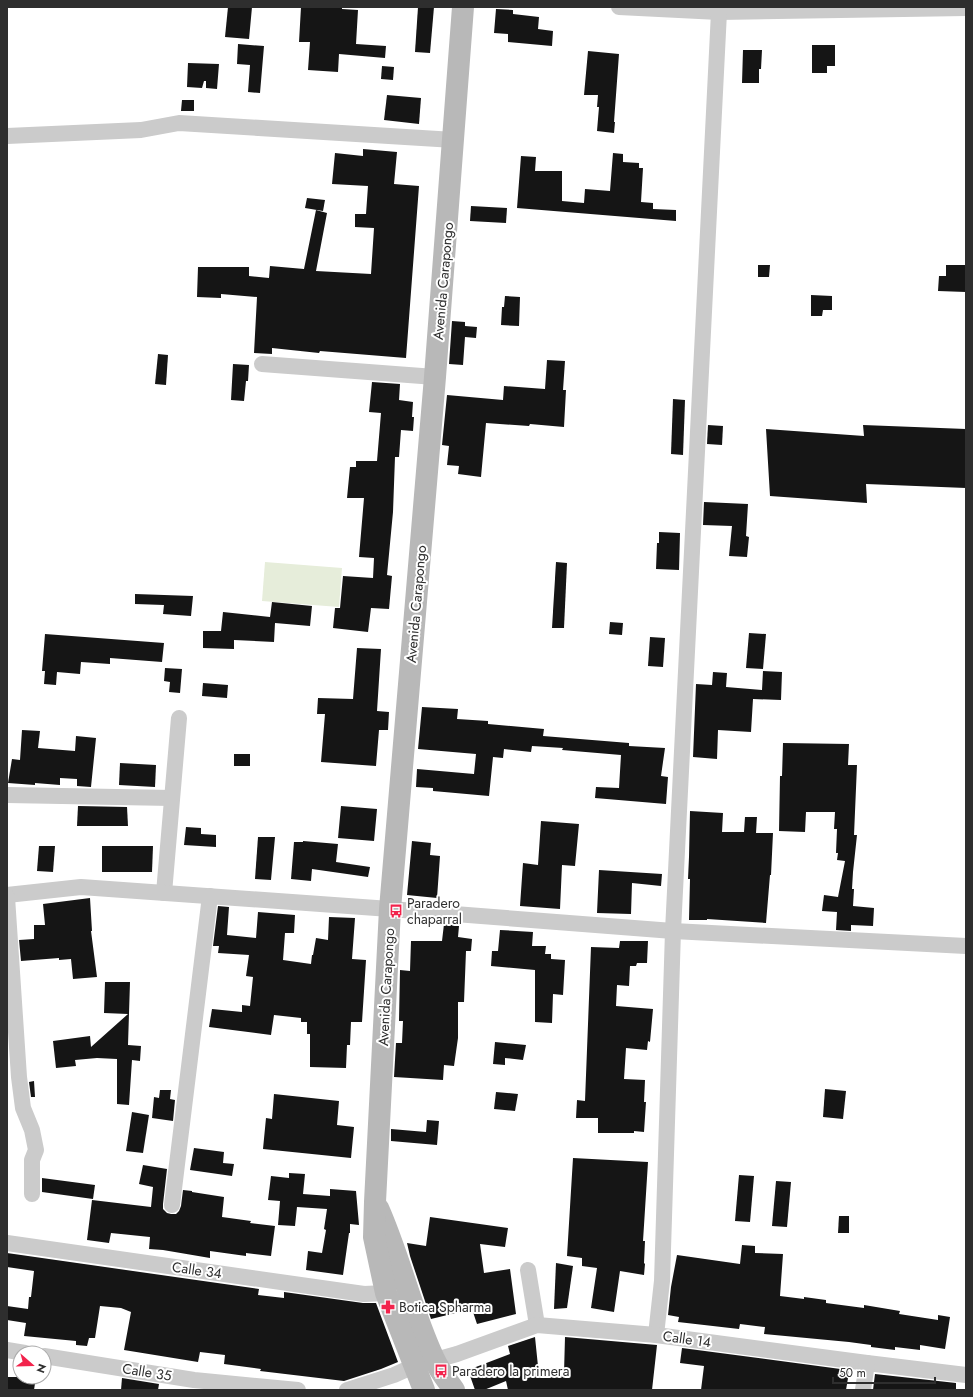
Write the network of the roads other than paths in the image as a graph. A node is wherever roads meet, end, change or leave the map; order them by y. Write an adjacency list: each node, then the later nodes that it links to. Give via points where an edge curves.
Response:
1 (463, 7): 7 (street, Avenida Carapongo)
2 (619, 7): 5 (street)
3 (966, 8): 4 (street)
4 (760, 9): 5 (street)
5 (719, 12): 17 (street)
6 (7, 136): 7 (street, via 141,130 179,123)
7 (454, 140): 9 (street, Avenida Carapongo)
8 (262, 364): 9 (street)
9 (435, 377): 16 (street, Avenida Carapongo)
10 (179, 718): 12 (street)
11 (7, 796): 12 (street)
12 (172, 798): 13 (street)
13 (164, 893): 14 (street, via 81,887); 15 (street)
14 (7, 896): 19 (street, via 19,1077 23,1108 32,1130 36,1150 32,1160)
15 (210, 896): 16 (street); 21 (street)
16 (390, 909): 17 (street); 20 (street, Avenida Carapongo)
17 (673, 931): 18 (street); 26 (street, via 662,1281)
18 (966, 946)
19 (32, 1194)
20 (375, 1202): 24 (street, Avenida Carapongo, via 374,1237); 28 (street, Avenida Carapongo, via 390,1234 423,1335)
21 (172, 1205)
22 (7, 1243): 24 (street, Calle 34, via 364,1294)
23 (528, 1270): 25 (street)
24 (386, 1293): 28 (street, Avenida Carapongo)
25 (537, 1325): 26 (street, Calle 14); 28 (street, Calle 14)
26 (656, 1335): 29 (street, Calle 14)
27 (52, 1357): 31 (street, Calle 35, via 194,1380)
28 (424, 1363): 32 (street); 33 (street, Avenida Carapongo); 34 (street, Avenida Carapongo)
29 (867, 1363): 30 (street, Calle 14); 35 (street)
30 (966, 1375)
31 (298, 1390)
32 (347, 1390)
33 (424, 1390)
34 (454, 1390)
35 (863, 1390)

